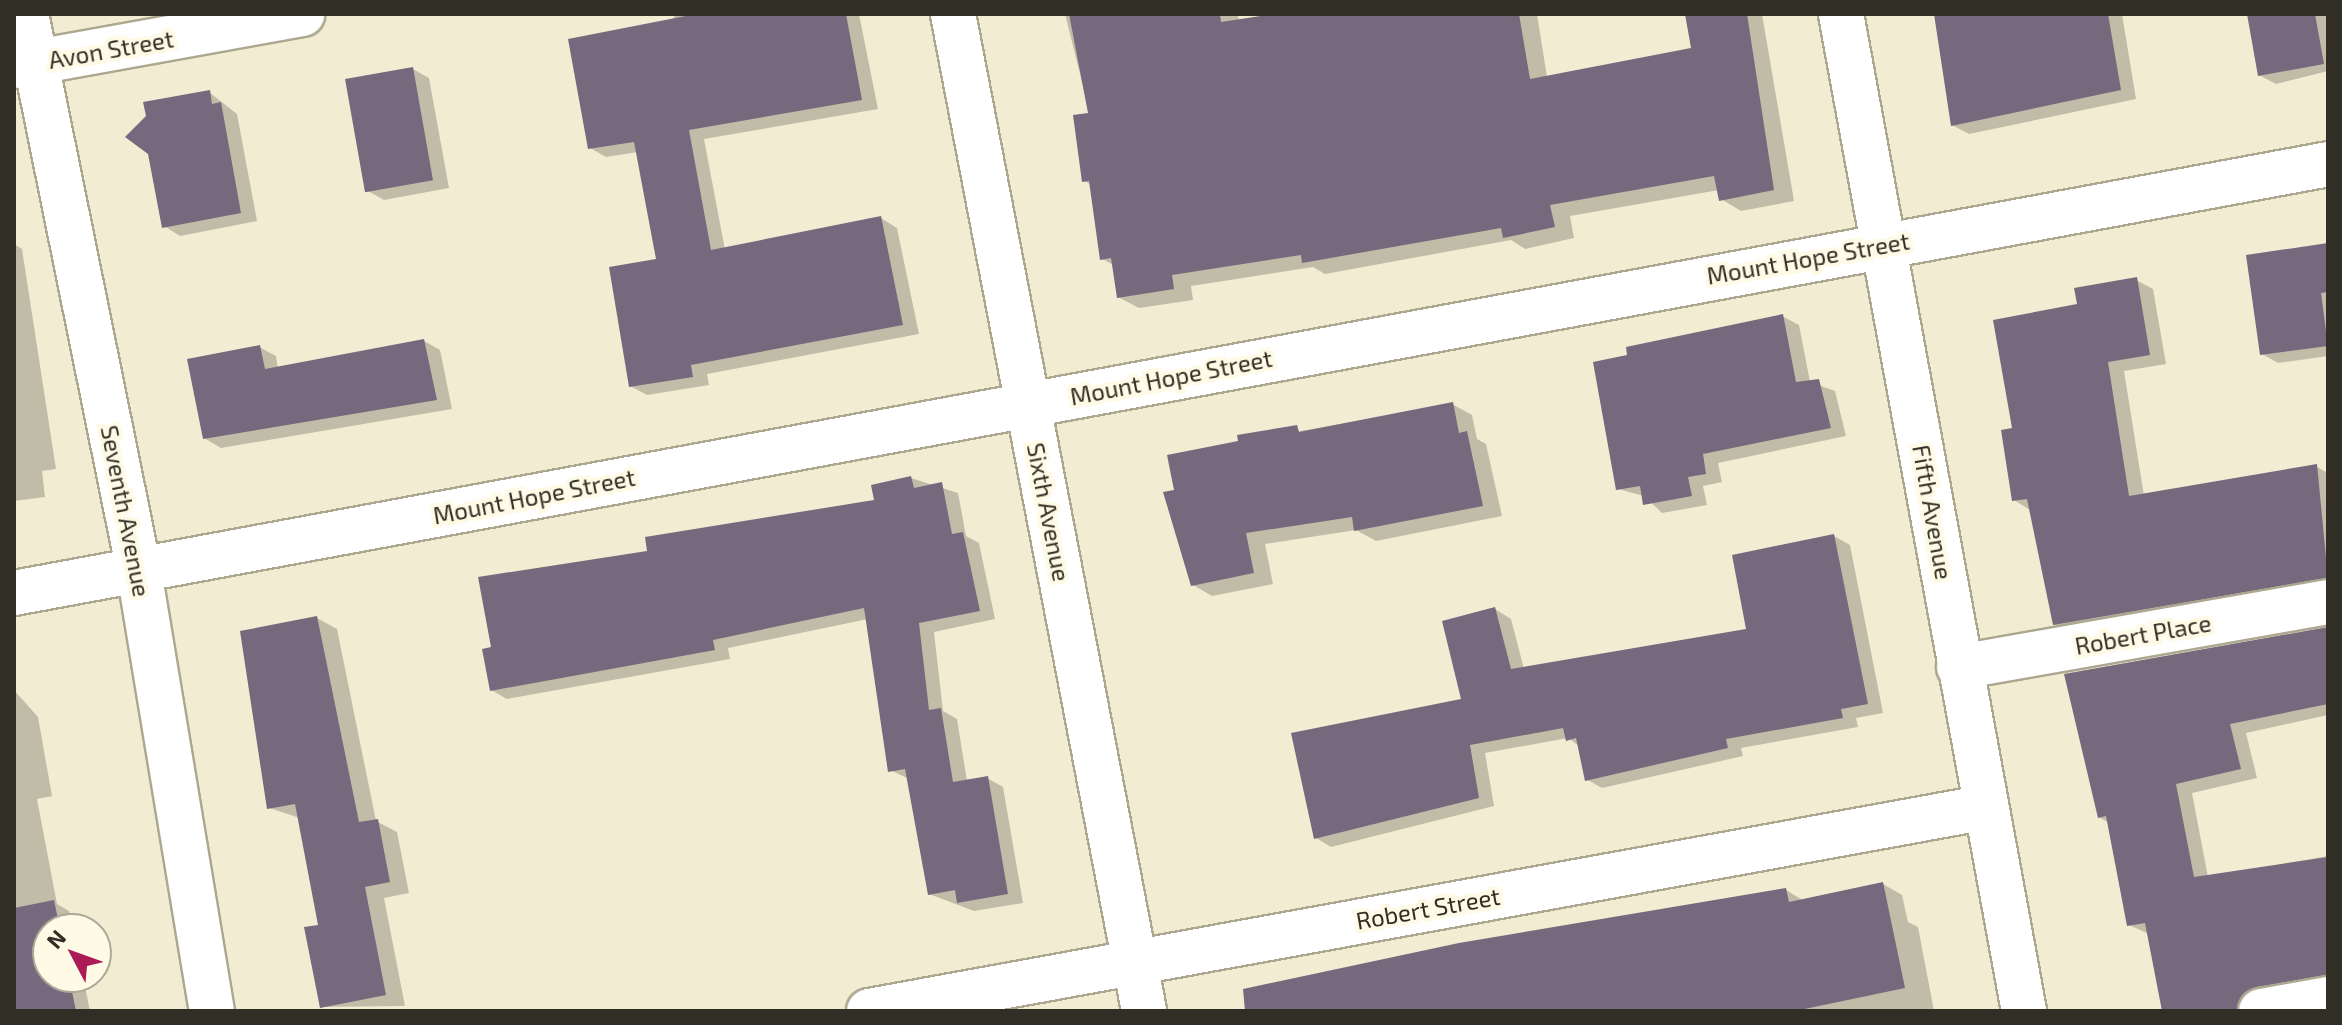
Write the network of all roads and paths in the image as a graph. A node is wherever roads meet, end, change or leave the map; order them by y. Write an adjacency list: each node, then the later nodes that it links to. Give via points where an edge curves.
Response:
1 (26, 14): 5 (street, Seventh Avenue)
2 (302, 14): 5 (street, Avon Street)
3 (953, 14): 8 (street, Sixth Avenue)
4 (1841, 14): 7 (street, Fifth Avenue)
5 (24, 65): 9 (street, Seventh Avenue)
6 (2328, 164): 7 (street, Mount Hope Street)
7 (1887, 243): 8 (street, Mount Hope Street); 12 (street, Fifth Avenue)
8 (1028, 403): 9 (street, Mount Hope Street); 14 (street, Sixth Avenue)
9 (139, 571): 10 (street, Mount Hope Street); 16 (street, Seventh Avenue)
10 (14, 593)
11 (2328, 602): 12 (street, Robert Place)
12 (1959, 667): 13 (street, Fifth Avenue)
13 (1987, 807): 14 (street, Robert Street); 19 (street, Fifth Avenue)
14 (1135, 961): 17 (street, Robert Street); 18 (street, Sixth Avenue)
15 (2328, 999): 20 (street)
16 (212, 1011)
17 (869, 1011)
18 (1144, 1011)
19 (2024, 1011)
20 (2261, 1011)

